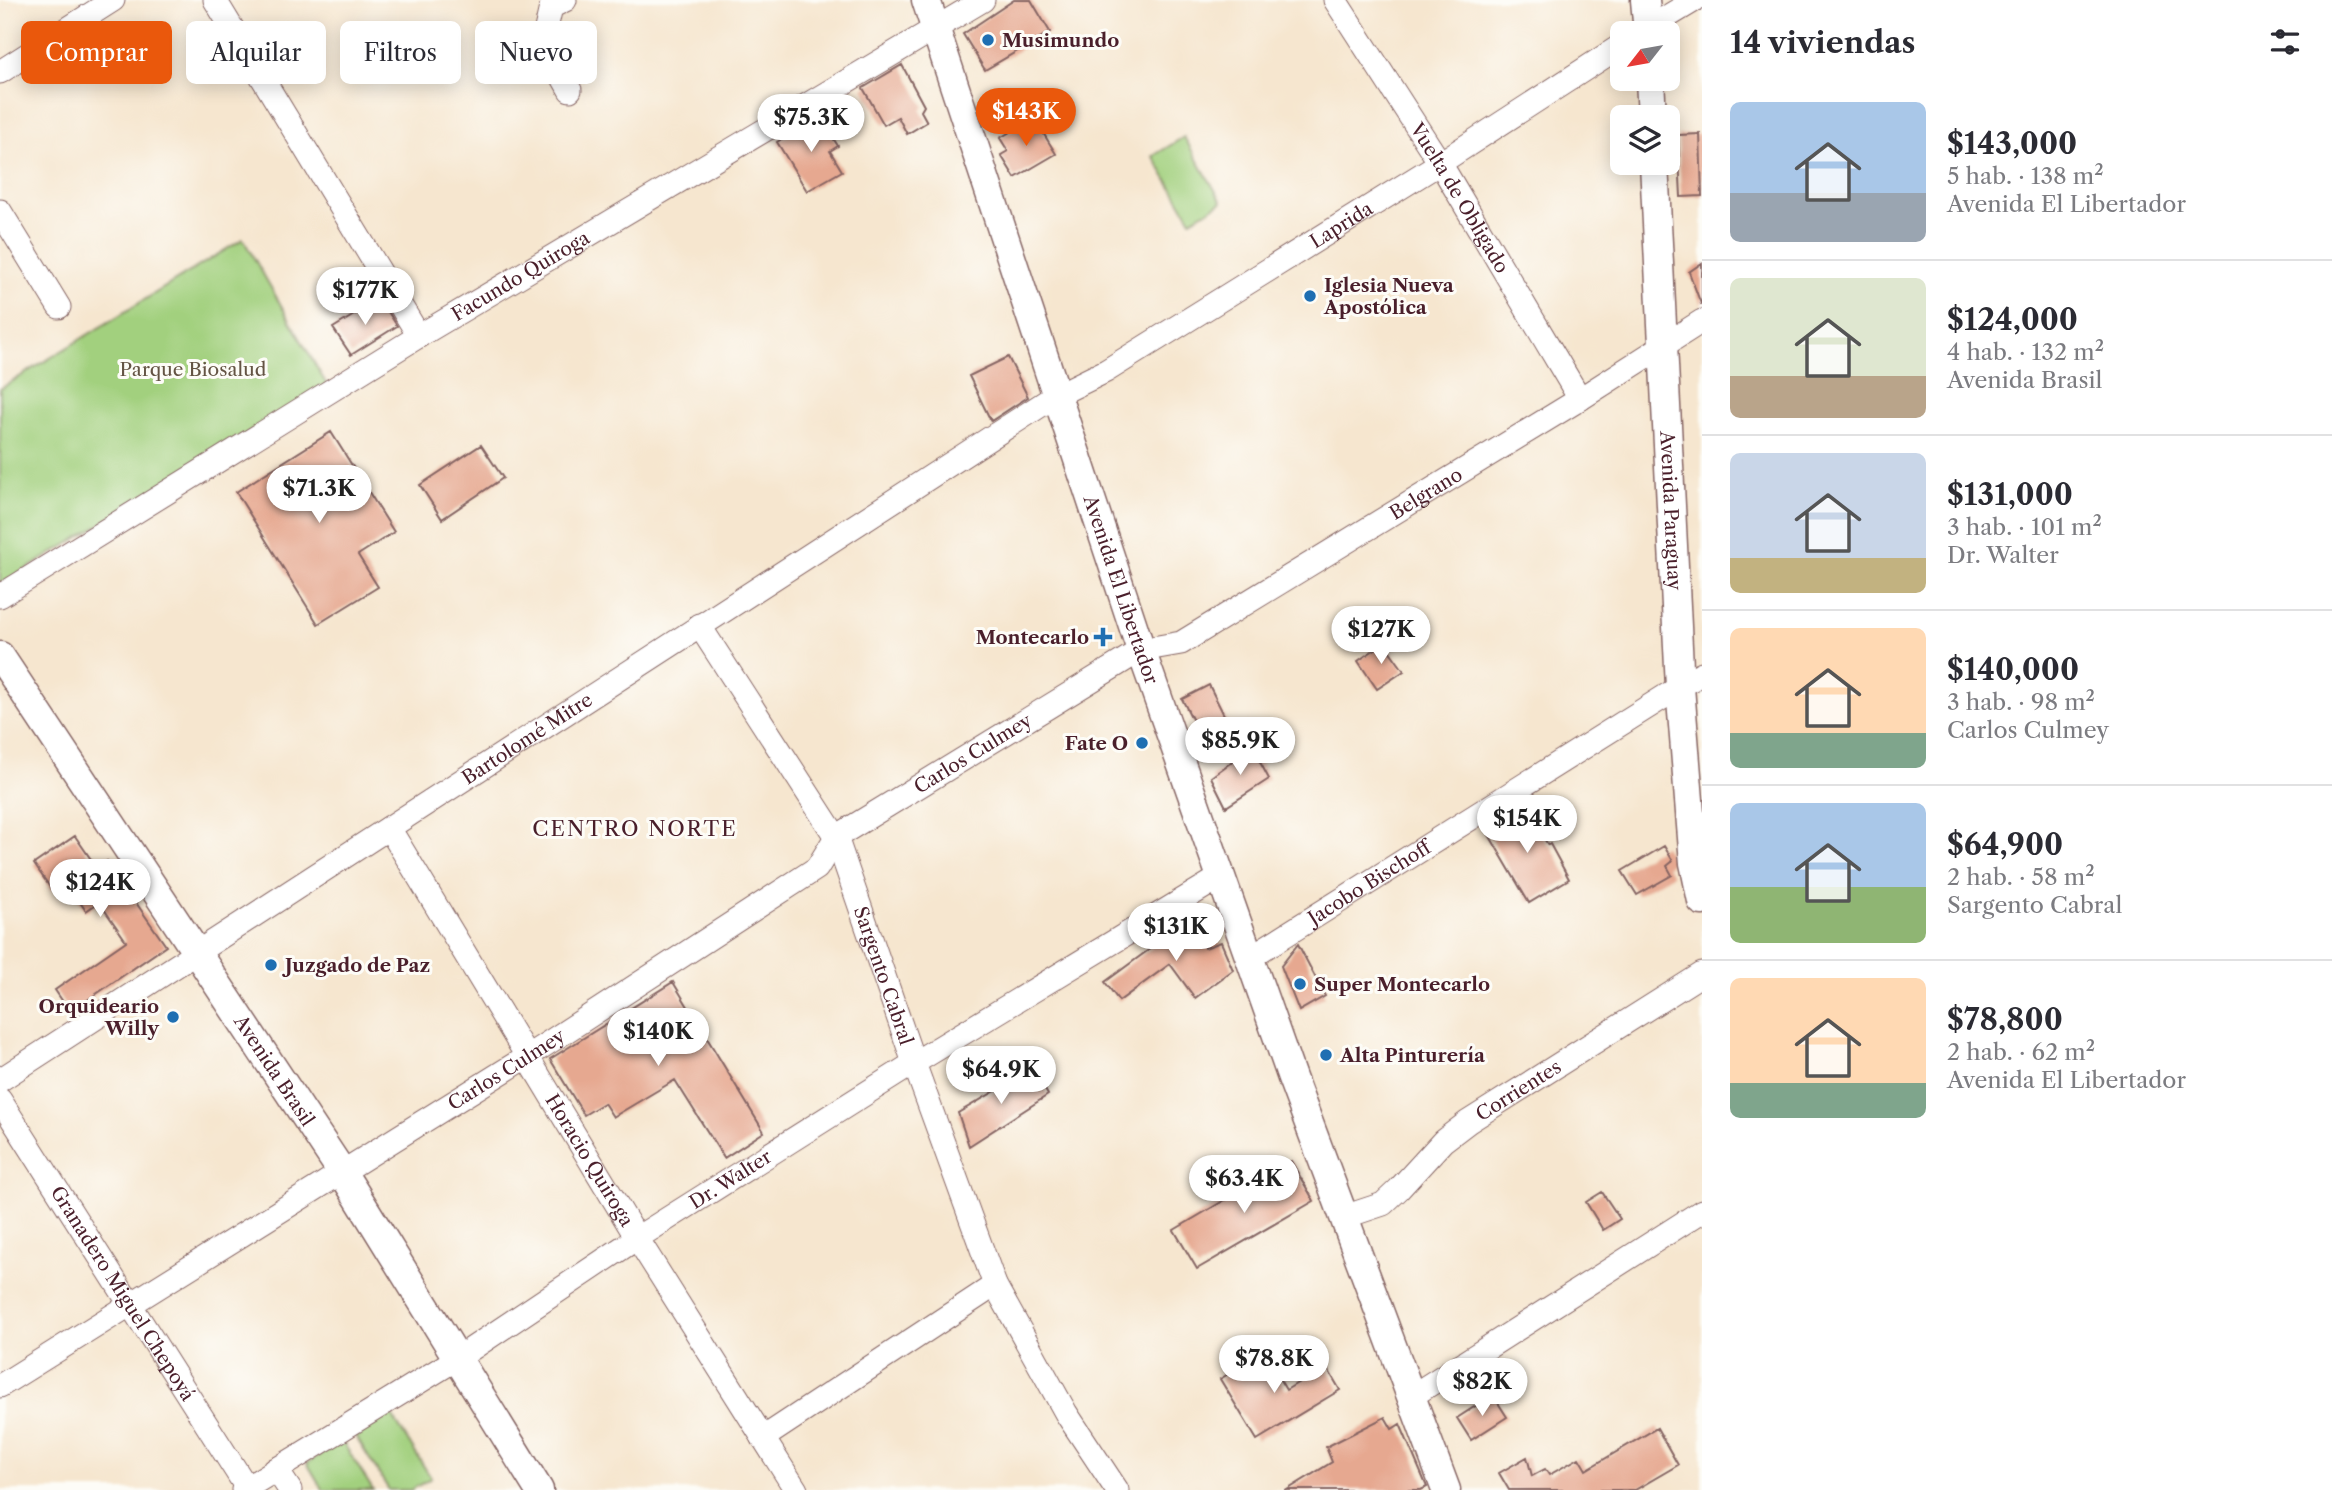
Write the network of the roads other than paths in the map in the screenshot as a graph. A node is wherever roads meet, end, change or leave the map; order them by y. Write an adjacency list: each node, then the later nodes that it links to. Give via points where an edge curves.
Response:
1 (113, 0): 12 (street)
2 (215, 0): 19 (street)
3 (565, 0): 13 (street, via 551,7 543,42)
4 (983, 0): 8 (street, Facundo Quiroga)
5 (1335, 0): 14 (street, Vuelta de Obligado)
6 (1645, 0): 9 (main road)
7 (1695, 0): 10 (street)
8 (930, 8): 19 (street, Facundo Quiroga); 21 (main road, Avenida El Libertador)
9 (1645, 21)
10 (1662, 21)
11 (1610, 53): 14 (street, Laprida)
12 (0, 72)
13 (570, 90)
14 (1440, 163): 21 (street, Laprida, via 1106,371); 22 (street, Vuelta de Obligado)
15 (1655, 175): 20 (main road, Avenida Paraguay)
16 (0, 211): 17 (street)
17 (59, 307)
18 (1702, 321): 20 (street, Belgrano)
19 (419, 336): 23 (street, Facundo Quiroga)
20 (1662, 345): 22 (street, Belgrano); 27 (main road, Avenida Paraguay)
21 (1055, 396): 24 (street, Bartolomé Mitre); 25 (main road, Avenida El Libertador)
22 (1580, 399): 25 (street, Belgrano, via 1181,643)
23 (0, 596)
24 (699, 625): 28 (street, Bartolomé Mitre); 29 (street, Sargento Cabral)
25 (1141, 650): 29 (street, Carlos Culmey); 30 (main road, Avenida El Libertador)
26 (0, 656): 32 (main road, Avenida Brasil)
27 (1691, 680): 31 (main road, Avenida Paraguay, via 1694,863); 33 (street, Jacobo Bischoff)
28 (389, 828): 32 (street, Bartolomé Mitre); 35 (street, Horacio Quiroga)
29 (836, 837): 35 (street, Carlos Culmey, via 817,868); 36 (street, Sargento Cabral)
30 (1222, 876): 33 (main road, Avenida El Libertador); 36 (street, Dr. Walter)
31 (1702, 901)
32 (196, 954): 37 (street, Bartolomé Mitre); 39 (main road, Avenida Brasil)
33 (1249, 958): 41 (main road, Avenida El Libertador)
34 (1702, 974): 41 (street, Corrientes, via 1468,1122 1443,1141 1383,1204)
35 (528, 1056): 39 (street, Carlos Culmey); 42 (street, Horacio Quiroga)
36 (914, 1063): 42 (street, Dr. Walter); 43 (street, Sargento Cabral)
37 (0, 1080)
38 (0, 1100): 44 (street, Granadero Miguel Chepoyá)
39 (342, 1172): 44 (street, Carlos Culmey); 45 (main road, Avenida Brasil)
40 (1702, 1211): 47 (street)
41 (1344, 1217): 47 (main road, Avenida El Libertador)
42 (637, 1238): 45 (street, Dr. Walter); 48 (street, Horacio Quiroga)
43 (995, 1285): 48 (street); 54 (street, Sargento Cabral, via 1066,1413)
44 (131, 1306): 46 (street, Carlos Culmey); 50 (street, Granadero Miguel Chepoyá)
45 (458, 1358): 49 (street, Dr. Walter); 52 (main road, Avenida Brasil)
46 (0, 1386)
47 (1412, 1396): 55 (main road, Avenida El Libertador)
48 (763, 1438): 53 (street, Horacio Quiroga)
49 (276, 1469): 50 (street, Dr. Walter); 51 (street)
50 (245, 1489)
51 (290, 1490)
52 (539, 1490)
53 (796, 1490)
54 (1117, 1490)
55 (1446, 1490)

